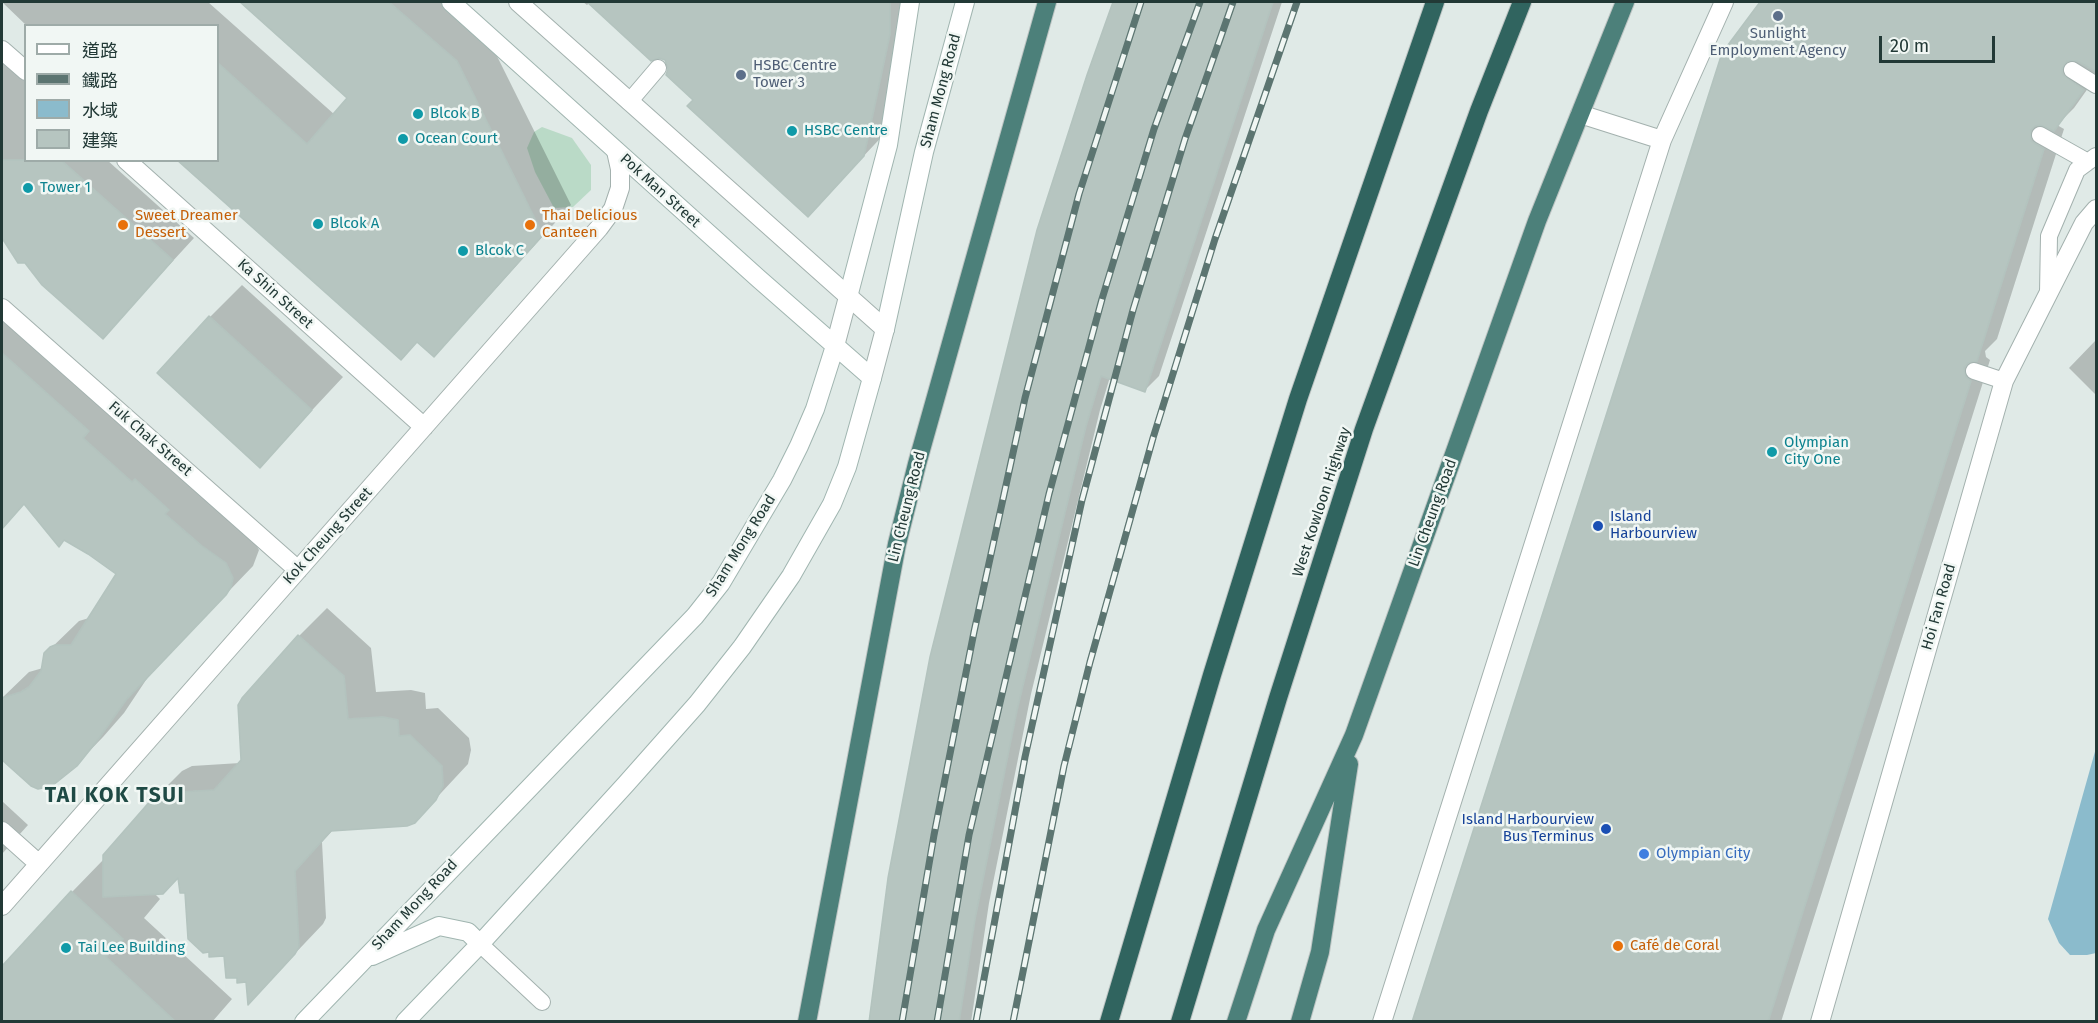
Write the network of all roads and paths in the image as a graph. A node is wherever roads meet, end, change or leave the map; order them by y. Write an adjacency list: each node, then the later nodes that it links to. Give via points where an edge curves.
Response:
1 (451, 2): 19 (street, Pok Man Street)
2 (519, 2): 15 (street)
3 (909, 2): 24 (street, Sham Mong Road, via 888,145)
4 (965, 2): 26 (street, Sham Mong Road, via 924,152)
5 (1047, 2): 42 (highway, Lin Cheung Road, via 897,544)
6 (1435, 2): 43 (highway, via 1323,325 1212,675)
7 (1522, 2): 44 (highway, West Kowloon Highway, via 1364,429)
8 (1625, 2): 16 (highway, Lin Cheung Road)
9 (1724, 2): 18 (street)
10 (2, 50): 12 (street)
11 (658, 68): 15 (lane)
12 (24, 69)
13 (2072, 70): 14 (lane)
14 (2097, 85)
15 (629, 102): 24 (street)
16 (1580, 114): 18 (street); 33 (highway, Lin Cheung Road, via 1537,221)
17 (2040, 135): 20 (lane)
18 (1662, 140): 47 (street)
19 (616, 151): 27 (street, Pok Man Street); 31 (street, Kok Cheung Street, via 620,188 613,209)
20 (2092, 159): 23 (lane, via 2077,170 2049,236)
21 (128, 162): 31 (street, Ka Shin Street)
22 (2097, 209): 23 (street, Hoi Fan Road, via 2084,224)
23 (2048, 294): 30 (street, Hoi Fan Road)
24 (848, 297): 26 (street); 27 (street, Sham Mong Road)
25 (2, 308): 32 (street, Fuk Chak Street)
26 (885, 329): 29 (street, Sham Mong Road)
27 (835, 346): 29 (street, Pok Man Street); 38 (street, Sham Mong Road, via 799,446 721,583 695,616)
28 (1974, 371): 30 (lane)
29 (872, 378): 37 (street, Sham Mong Road, via 847,467 832,504 791,576 742,647 697,704)
30 (2004, 381): 48 (street, Hoi Fan Road)
31 (424, 427): 32 (street, Kok Cheung Street)
32 (298, 570): 35 (street, Kok Cheung Street)
33 (1354, 735): 45 (highway, Lin Cheung Road, via 1266,930); 46 (highway, via 1320,952)
34 (2, 831): 35 (street)
35 (39, 864): 36 (street, Kok Cheung Street)
36 (2, 906)
37 (480, 944): 38 (street, via 468,932 439,926); 39 (lane); 41 (street, Sham Mong Road)
38 (364, 960): 40 (street, Sham Mong Road)
39 (542, 1002)
40 (304, 1022)
41 (405, 1022)
42 (807, 1022)
43 (1109, 1022)
44 (1180, 1022)
45 (1236, 1022)
46 (1300, 1022)
47 (1382, 1022)
48 (1821, 1022)

